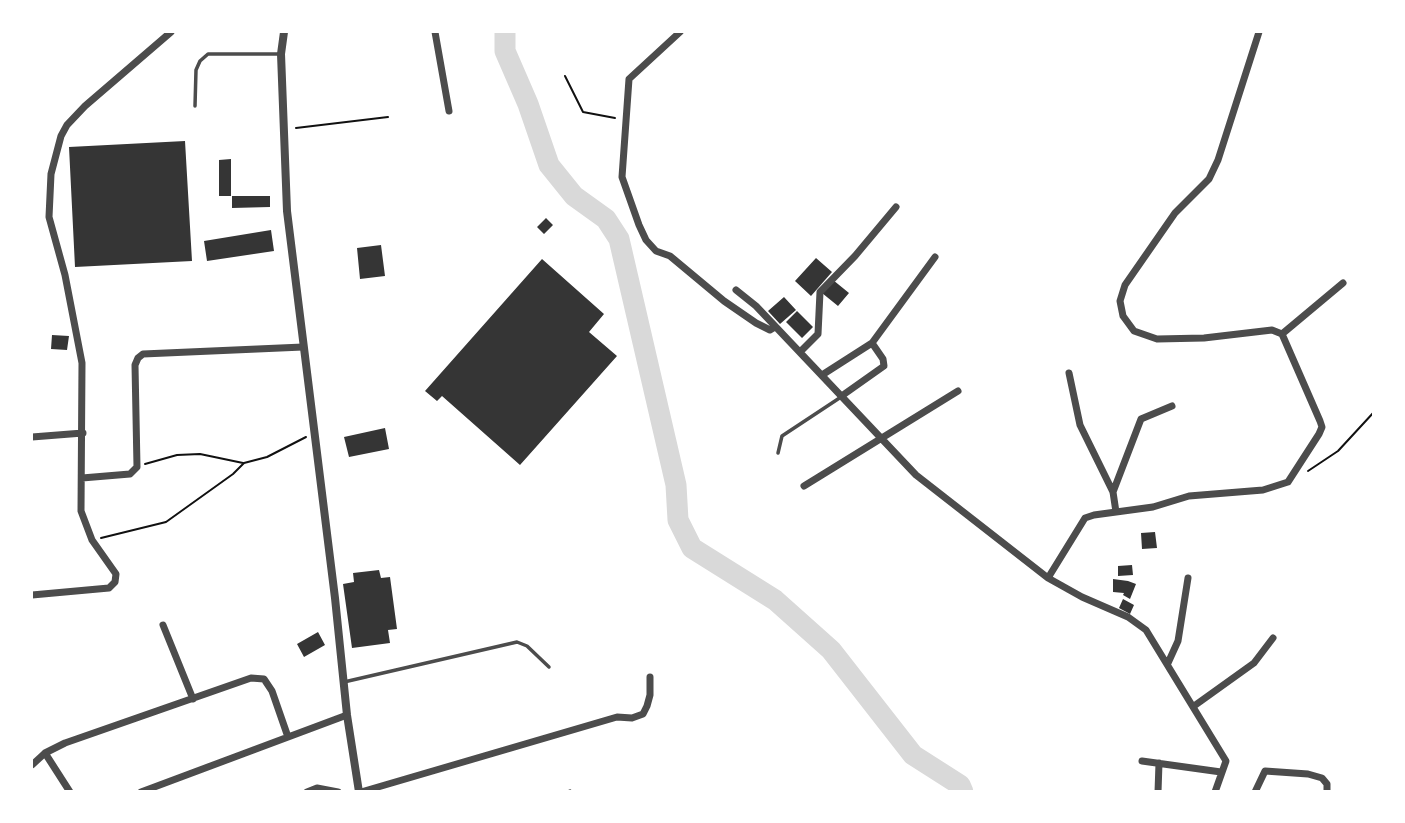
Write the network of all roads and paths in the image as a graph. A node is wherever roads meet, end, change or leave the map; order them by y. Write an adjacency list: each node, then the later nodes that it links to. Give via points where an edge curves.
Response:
1 (171, 32): 28 (street, via 67,125 51,174 49,217 82,363)
2 (284, 32): 6 (street)
3 (435, 32): 9 (street)
4 (680, 32): 11 (street, via 629,79)
5 (1258, 32): 18 (street, via 1209,179 1175,213 1125,285 1120,301 1123,316 1134,331 1157,339 1272,330)
6 (281, 54): 8 (lane, via 208,54 196,70); 12 (street)
7 (565, 76): 11 (path, via 583,113)
8 (195, 106)
9 (449, 111)
10 (388, 117): 12 (path)
11 (625, 120): 17 (street, via 622,177 646,240 756,323 770,330)
12 (282, 130): 20 (street, via 286,211)
13 (897, 207): 21 (street, via 820,292 817,334)
14 (935, 257): 19 (street)
15 (1343, 283): 18 (street)
16 (736, 290): 17 (street)
17 (775, 327): 21 (street)
18 (1282, 334): 39 (street, via 1322,427 1289,482 1264,490 1189,496)
19 (872, 343): 23 (street); 25 (street, via 884,366)
20 (303, 347): 29 (street); 34 (street, via 143,354 135,365)
21 (800, 352): 23 (street)
22 (1069, 373): 38 (street, via 1080,425)
23 (822, 375): 25 (street)
24 (958, 391): 31 (street)
25 (843, 396): 31 (street); 32 (lane, via 782,436)
26 (1172, 406): 38 (street, via 1141,419)
27 (1374, 412): 35 (path, via 1338,451)
28 (83, 433): 30 (street); 36 (street)
29 (313, 433): 33 (path, via 267,457); 49 (street)
30 (32, 437)
31 (882, 439): 37 (street); 41 (street, via 916,475)
32 (778, 453)
33 (244, 463): 34 (path, via 200,454 177,455); 40 (path, via 166,522)
34 (137, 467): 36 (street, via 130,474)
35 (1304, 473)
36 (82, 478): 40 (street, via 81,511)
37 (804, 486)
38 (1113, 492): 39 (street)
39 (1116, 512): 41 (street, via 1085,518)
40 (92, 540): 43 (street, via 116,574 109,588)
41 (1048, 578): 46 (street, via 1137,623)
42 (1188, 578): 46 (street, via 1178,641)
43 (32, 595)
44 (163, 625): 50 (street)
45 (1272, 638): 51 (street, via 1254,663)
46 (1168, 663): 51 (street)
47 (549, 667): 49 (lane, via 517,642)
48 (650, 677): 64 (street, via 643,714 617,717)
49 (344, 682): 52 (street)
50 (193, 699): 53 (street, via 251,678 264,680); 54 (street)
51 (1194, 706): 58 (street, via 1226,761)
52 (347, 715): 53 (street); 64 (street)
53 (288, 737): 61 (street)
54 (45, 753): 57 (street); 60 (street)
55 (1142, 761): 56 (street)
56 (1159, 763): 58 (street); 65 (street)
57 (32, 765)
58 (1221, 772): 66 (street)
59 (318, 790): 62 (street); 63 (street)
60 (70, 792)
61 (141, 792)
62 (307, 792)
63 (338, 792)
64 (360, 792)
65 (1158, 792)
66 (1215, 792)
67 (1255, 792): 68 (street, via 1265,771 1322,778)
68 (1327, 792)

